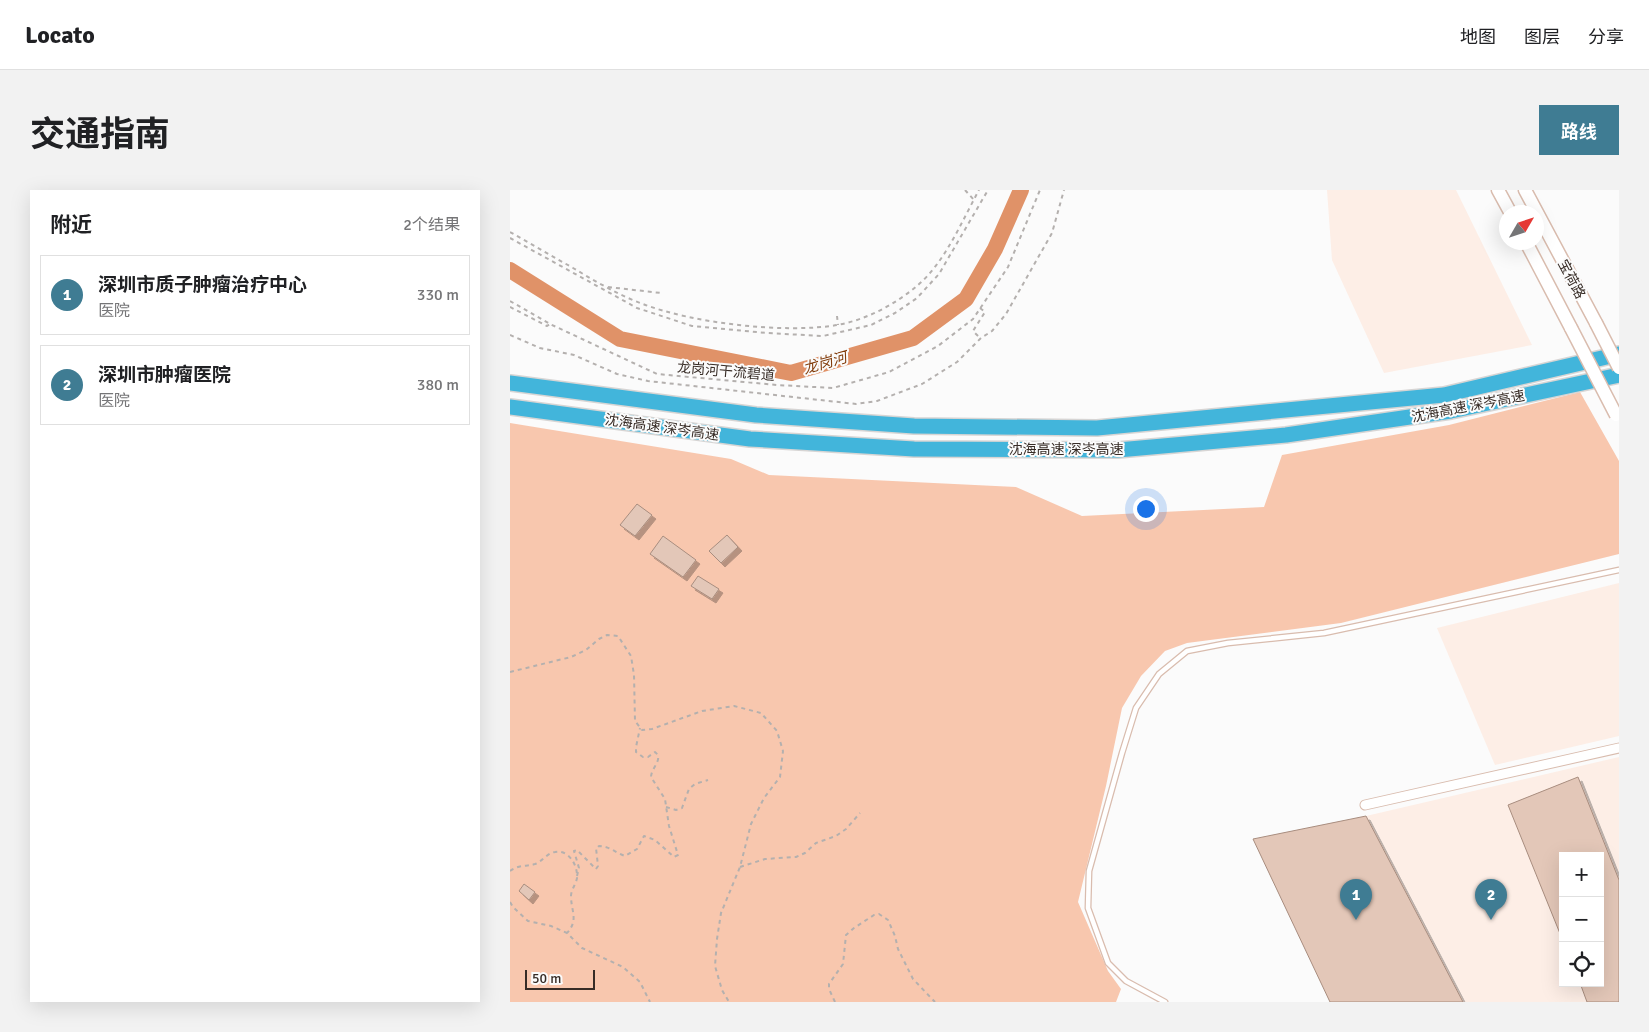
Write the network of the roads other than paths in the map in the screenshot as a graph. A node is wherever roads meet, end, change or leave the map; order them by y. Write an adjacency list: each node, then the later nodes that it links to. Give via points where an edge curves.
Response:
1 (1498, 190): 3 (main road)
2 (1525, 190): 6 (main road, 宝荷路, bridge)
3 (1506, 205)
4 (1530, 250): 10 (main road, 宝荷路, bridge)
5 (1619, 354): 8 (highway, 沈海高速 深岑高速, via 1444,395 1097,428 914,426 756,415)
6 (1619, 368)
7 (1619, 375): 9 (highway, 沈海高速 深岑高速, via 1442,413 1286,435 1118,450 914,449 750,439)
8 (510, 383)
9 (510, 407)
10 (1618, 417)
11 (1619, 570): 14 (lane, via 1324,633 1228,643 1187,651 1159,674 1136,708 1122,753 1089,871 1088,908 1108,962 1126,981)
12 (1619, 748): 13 (street)
13 (1365, 805)
14 (1165, 1002)

